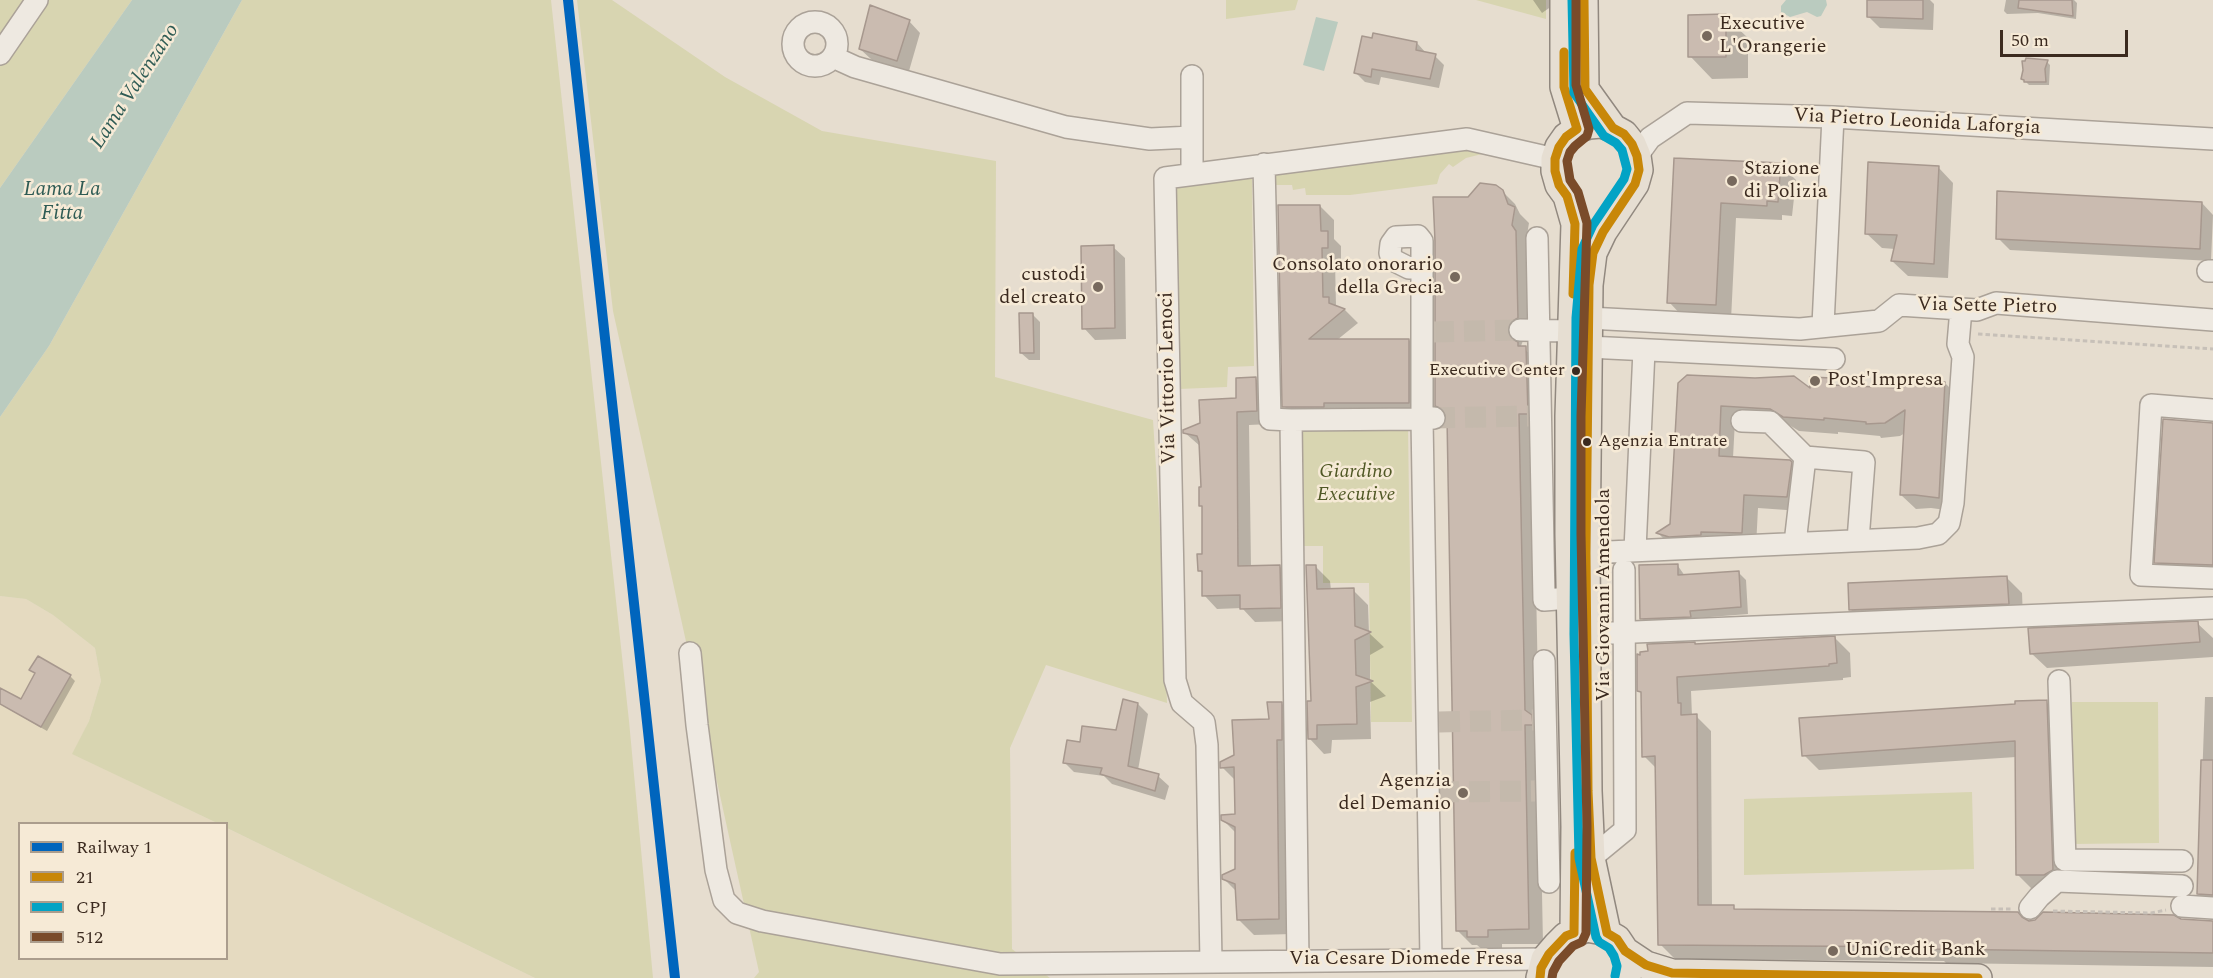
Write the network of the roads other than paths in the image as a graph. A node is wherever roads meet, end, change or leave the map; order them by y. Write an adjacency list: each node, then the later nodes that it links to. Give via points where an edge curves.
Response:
1 (37, 0): 4 (street)
2 (1564, 0): 9 (main road, via 1564,87)
3 (1584, 0): 8 (main road, via 1584,89)
4 (0, 54)
5 (833, 57): 10 (street, via 855,67 1066,127 1150,139)
6 (1192, 76): 10 (street)
7 (1833, 117): 11 (street, Via Pietro Leonida Laforgia); 12 (street, Via Pietro Leonida Laforgia, via 1687,113 1650,138); 22 (street)
8 (1613, 128): 9 (main road, via 1595,125); 12 (main road, via 1624,134)
9 (1577, 129): 13 (main road, via 1563,142)
10 (1192, 137): 15 (street)
11 (2213, 139)
12 (1637, 156): 16 (main road, Via Giovanni Amendola, via 1639,170)
13 (1555, 159): 14 (street, Via Vittorio Lenoci, via 1467,139); 17 (main road, Via Giovanni Amendola, via 1559,184)
14 (1264, 164): 15 (street, Via Vittorio Lenoci); 31 (street, via 1270,419)
15 (1192, 174): 64 (street, Via Vittorio Lenoci, via 1165,178 1175,680 1182,703 1204,722 1207,745)
16 (1627, 195): 17 (main road, via 1604,208 1578,204); 24 (main road, Via Giovanni Amendola, via 1593,253)
17 (1567, 196): 24 (main road, Via Giovanni Amendola, via 1575,224)
18 (1538, 238): 23 (street)
19 (1422, 267): 30 (street, via 1428,331)
20 (1961, 309): 21 (street, Via Sette Pietro, via 1977,310 1996,303); 22 (street, Via Sette Pietro, via 1899,306 1879,321); 37 (street, via 1958,344 1963,357 1949,523 1938,534 1918,538)
21 (2213, 320)
22 (1823, 325): 24 (street, Via Sette Pietro, via 1800,329)
23 (1529, 330): 24 (street); 28 (street)
24 (1583, 332): 25 (street); 29 (main road, Via Giovanni Amendola); 38 (main road, Via Giovanni Amendola)
25 (1644, 350): 26 (street); 40 (street)
26 (1834, 359)
27 (2213, 410): 42 (street, via 2151,405 2141,576)
28 (1535, 416): 29 (street); 34 (street)
29 (1569, 416): 35 (main road, Via Giovanni Amendola)
30 (1428, 418): 31 (street); 62 (street, via 1434,722)
31 (1291, 420): 63 (street)
32 (1742, 421): 33 (street, via 1770,423)
33 (1805, 457): 37 (street, via 1864,462); 39 (street)
34 (1542, 471): 35 (street); 36 (street)
35 (1569, 472): 38 (main road, Via Giovanni Amendola)
36 (1542, 535): 38 (street); 43 (street, via 1544,600)
37 (1858, 540): 39 (street)
38 (1577, 543): 40 (street); 43 (main road, Via Giovanni Amendola); 45 (main road, Via Giovanni Amendola)
39 (1795, 543): 40 (street)
40 (1635, 550)
41 (1624, 570): 46 (street)
42 (2213, 578)
43 (1570, 598): 50 (main road, Via Giovanni Amendola)
44 (2213, 608): 46 (street)
45 (1586, 634): 46 (street); 55 (main road, Via Giovanni Amendola)
46 (1625, 634): 55 (street, via 1626,830)
47 (690, 653): 64 (street, Via Cesare Diomede Fresa, via 716,870 724,900 737,913 762,921 1000,964)
48 (1544, 661): 50 (street)
49 (2059, 681): 56 (street, via 2065,860)
50 (1552, 716): 51 (main road, Via Giovanni Amendola); 52 (street)
51 (1573, 790): 52 (street); 54 (main road, Via Giovanni Amendola)
52 (1541, 791): 53 (street)
53 (1548, 827): 54 (street); 57 (street)
54 (1575, 827): 60 (main road, Via Giovanni Amendola)
55 (1591, 858): 61 (main road, Via Giovanni Amendola)
56 (2182, 861)
57 (1549, 882)
58 (2213, 908): 59 (street, via 2182,896 2035,881 2019,906)
59 (2029, 913)
60 (1574, 933): 61 (main road, via 1587,928); 65 (main road, via 1566,936)
61 (1616, 942): 66 (main road, Via Giovanni Amendola, via 1629,965); 67 (main road, via 1647,965 1672,973)
62 (1431, 960): 63 (street, Via Cesare Diomede Fresa); 65 (street, Via Cesare Diomede Fresa)
63 (1298, 961): 64 (street, Via Cesare Diomede Fresa)
64 (1211, 962)
65 (1542, 969)
66 (1627, 978)
67 (1978, 978)

